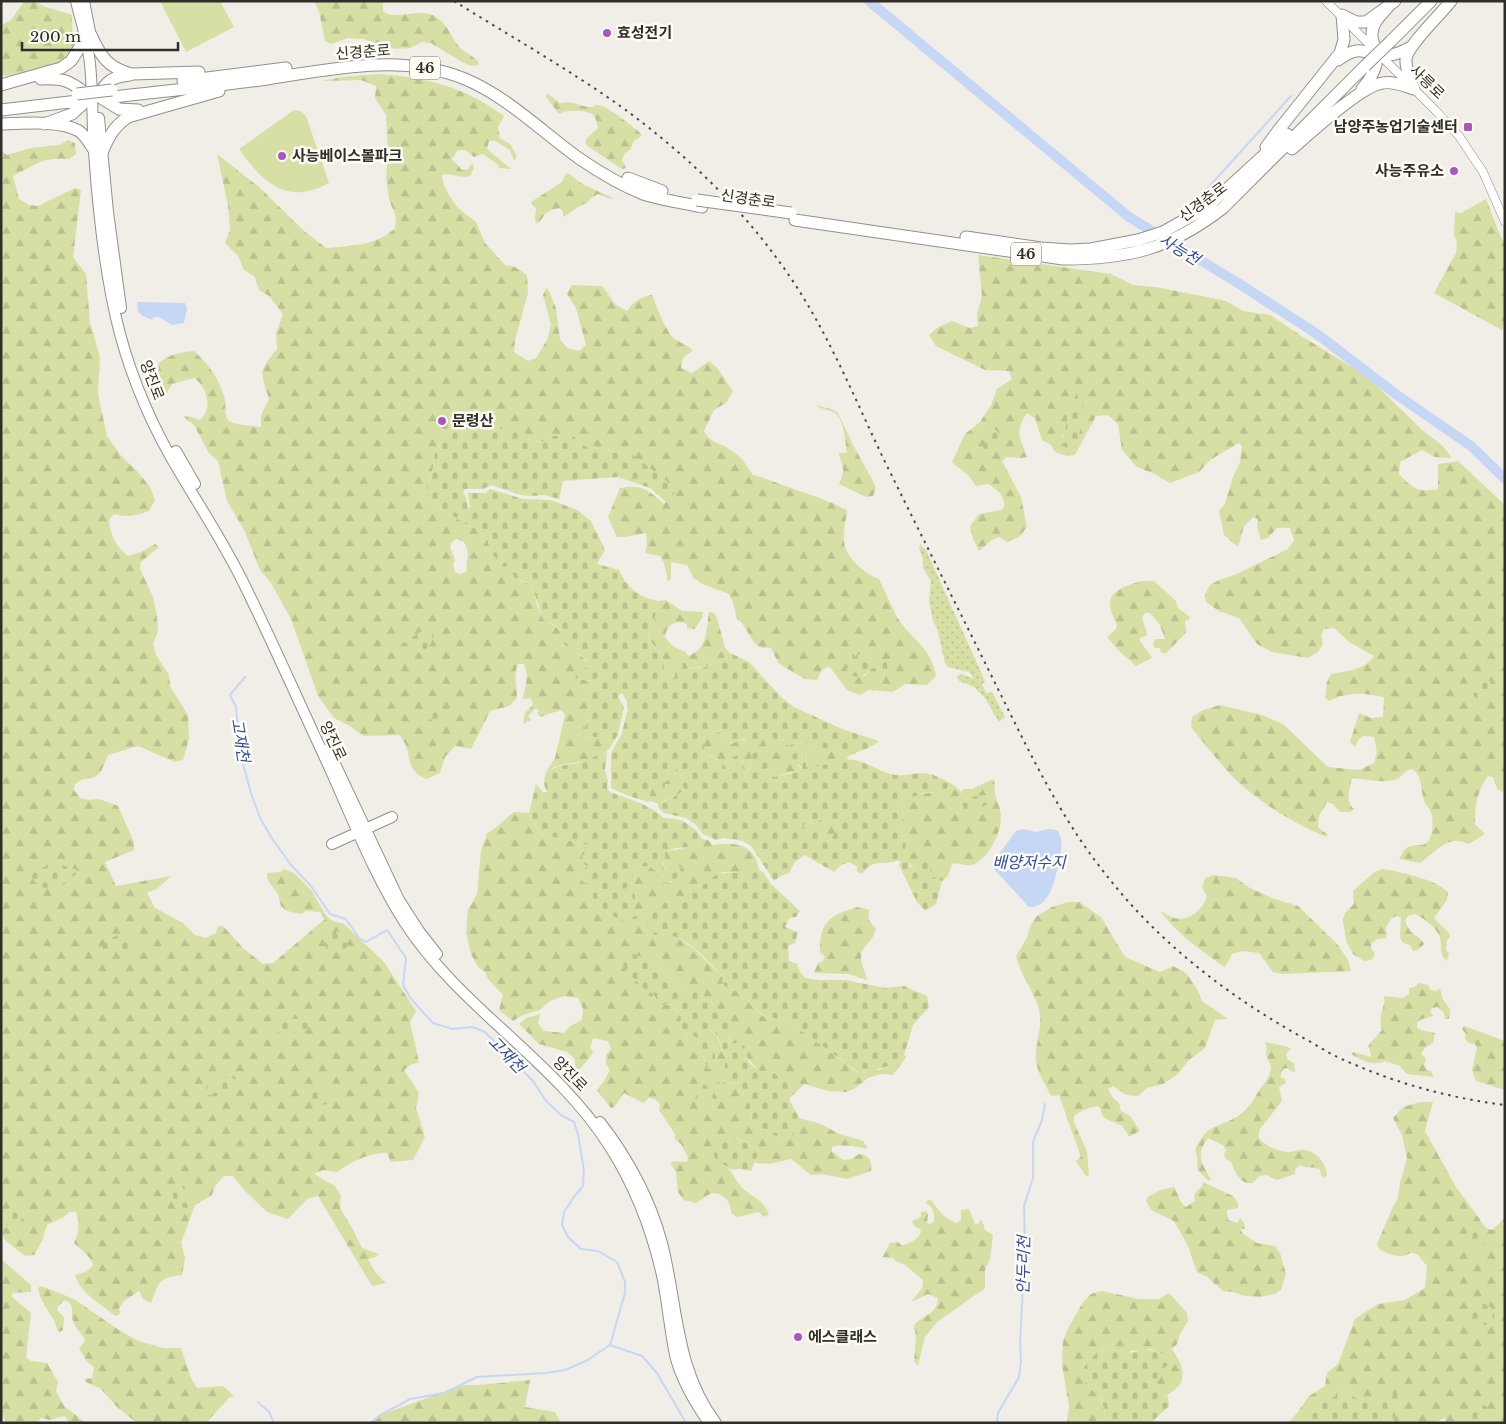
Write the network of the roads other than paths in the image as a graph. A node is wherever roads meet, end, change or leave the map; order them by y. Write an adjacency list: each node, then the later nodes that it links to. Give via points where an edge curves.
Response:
1 (76, 1): 9 (main road, 양진로)
2 (84, 1): 9 (main road, 양진로)
3 (1326, 1): 8 (street, 사릉로)
4 (1421, 1): 10 (highway, 신경춘로 / 46)
5 (1430, 1): 10 (highway, 신경춘로 / 46)
6 (1451, 1): 11 (highway)
7 (1392, 4): 8 (highway, via 1361,23); 12 (highway, via 1376,20 1372,31)
8 (1342, 15): 12 (street, 사릉로); 14 (highway, via 1343,46)
9 (88, 37): 15 (highway, via 111,65); 17 (highway, via 71,61 61,68); 21 (main road, 양진로)
10 (1388, 38): 13 (highway, 신경춘로 / 46)
11 (1411, 47): 12 (highway, via 1395,54); 19 (highway, via 1406,64)
12 (1377, 53): 14 (highway, via 1355,50); 19 (street, 사릉로); 20 (highway, via 1373,74)
13 (1363, 63): 29 (highway, 신경춘로 / 46); 30 (highway, 신경춘로 / 46)
14 (1332, 64): 29 (highway)
15 (132, 74): 16 (highway); 21 (highway, via 109,80)
16 (259, 76): 22 (highway, 신경춘로 / 46, bridge); 25 (highway); 32 (highway, 신경춘로 / 46, bridge, via 388,58 411,58 456,69 496,87 606,168 651,188 700,204)
17 (13, 82): 18 (highway); 21 (highway, via 62,79)
18 (1, 85)
19 (1414, 89): 20 (highway, via 1385,82); 31 (street, 사릉로, via 1472,153)
20 (1358, 94): 30 (highway, via 1265,172)
21 (94, 97): 25 (highway, via 119,109); 27 (highway, via 72,114); 28 (main road, 양진로)
22 (77, 98): 23 (highway, 신경춘로 / 46); 24 (highway, 신경춘로 / 46)
23 (1, 103)
24 (1, 110)
25 (149, 110): 28 (highway, via 121,121)
26 (1, 124): 27 (highway)
27 (44, 124): 28 (highway, via 81,132)
28 (98, 152): 34 (main road, 양진로, via 123,318 144,388 178,456 242,565)
29 (1257, 161): 32 (highway, 신경춘로 / 46, via 1206,208 1186,220 1163,232 1112,246 1041,248)
30 (1251, 180): 32 (highway, 신경춘로 / 46, via 1235,198 1199,226 1174,240 1126,255 1063,259)
31 (1505, 222)
32 (922, 234)
33 (392, 817): 34 (main road)
34 (362, 831): 35 (main road); 36 (main road, 양진로, via 388,896 417,941 562,1086 590,1117 611,1148 644,1212 663,1278 677,1360 694,1402); 37 (main road, 양진로, via 399,900 444,964 576,1091 632,1169 662,1243 685,1363 695,1389)
35 (332, 844)
36 (709, 1423)
37 (716, 1423)

